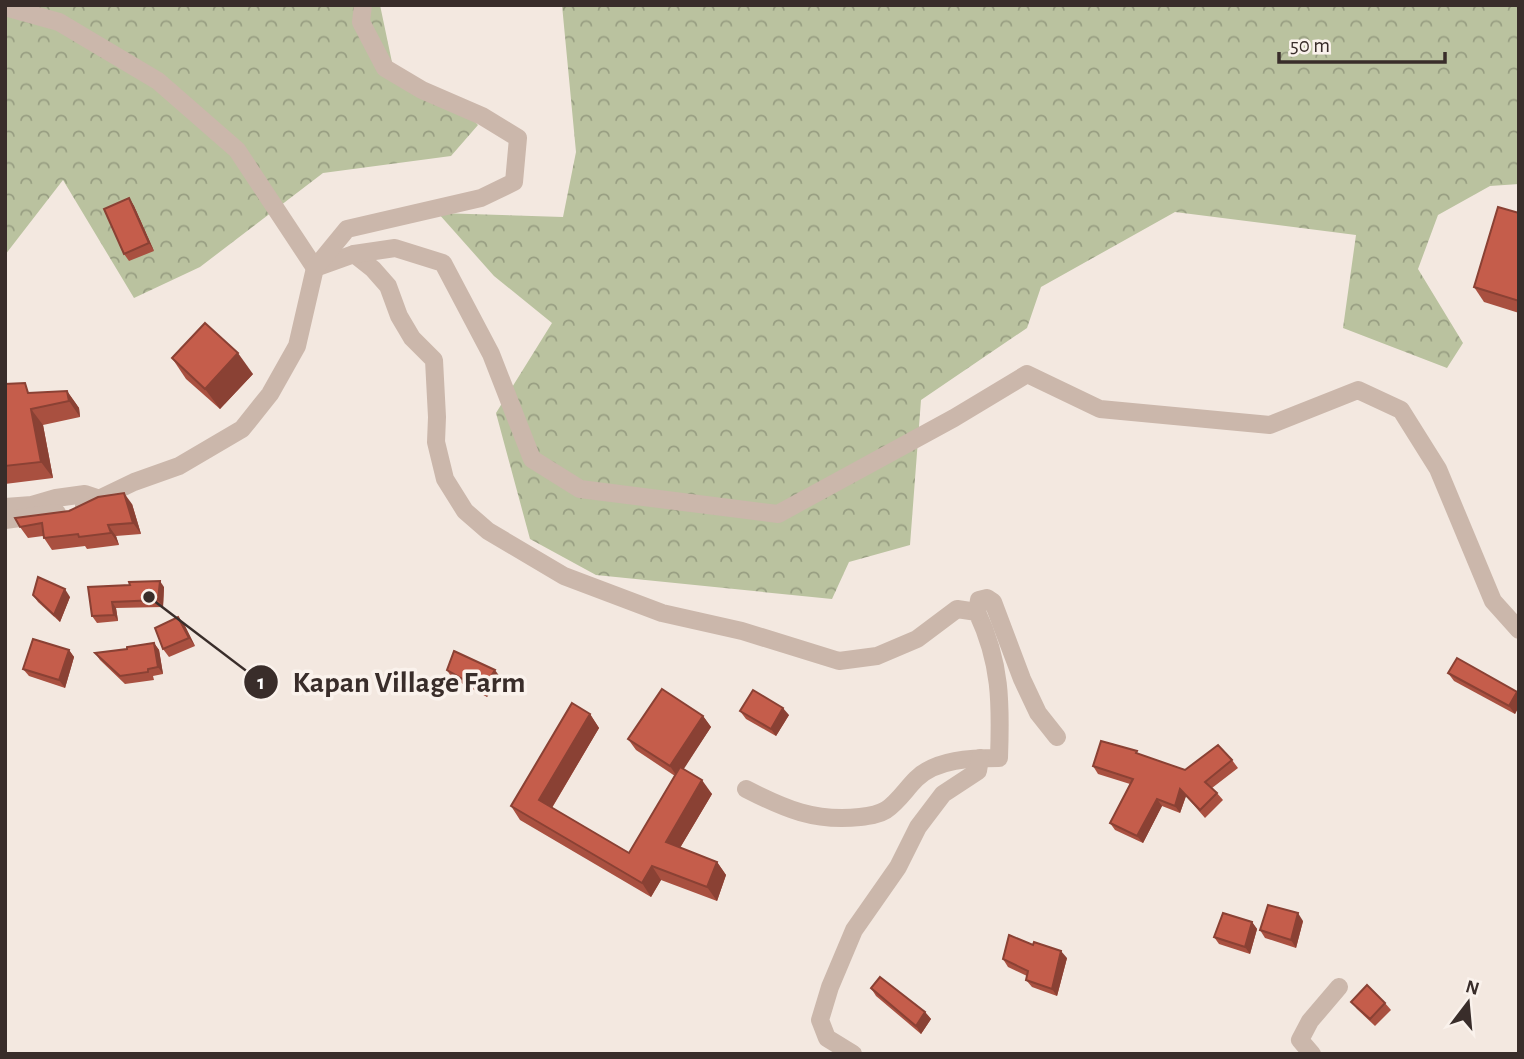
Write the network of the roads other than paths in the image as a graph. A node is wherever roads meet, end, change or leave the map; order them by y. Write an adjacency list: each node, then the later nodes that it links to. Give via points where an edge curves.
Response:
1 (50, 5): 4 (street)
2 (363, 5): 6 (street, via 361,22 385,68 518,138 514,182 481,198 347,229)
3 (5, 7): 4 (street)
4 (60, 22): 6 (street, via 158,81 237,150)
5 (354, 254): 6 (street); 10 (street, via 388,286 412,338 434,360 436,442 445,479 465,511 488,531 564,576 662,613 839,661 877,656 917,639 957,608); 11 (street, via 395,248 443,263 491,354 532,459 580,489 778,513 1027,374 1100,409 1270,425 1357,390 1401,410 1438,469 1493,601)
6 (315, 268): 7 (street, via 297,346 270,394 242,429 179,466)
7 (100, 499): 8 (street, via 85,494); 9 (street, via 75,511)
8 (5, 507)
9 (5, 520)
10 (977, 612): 12 (street, via 979,600 993,602 1027,690); 13 (street, via 994,655 1000,702 999,758)
11 (1519, 630)
12 (1057, 737)
13 (980, 758): 14 (street, via 942,764 918,776 892,805 873,815 814,816 781,807); 16 (street, via 978,771 943,794 918,827 898,867 849,941 820,1020 827,1038)
14 (746, 789)
15 (1339, 987): 17 (street, via 1300,1040)
16 (853, 1054)
17 (1312, 1054)

